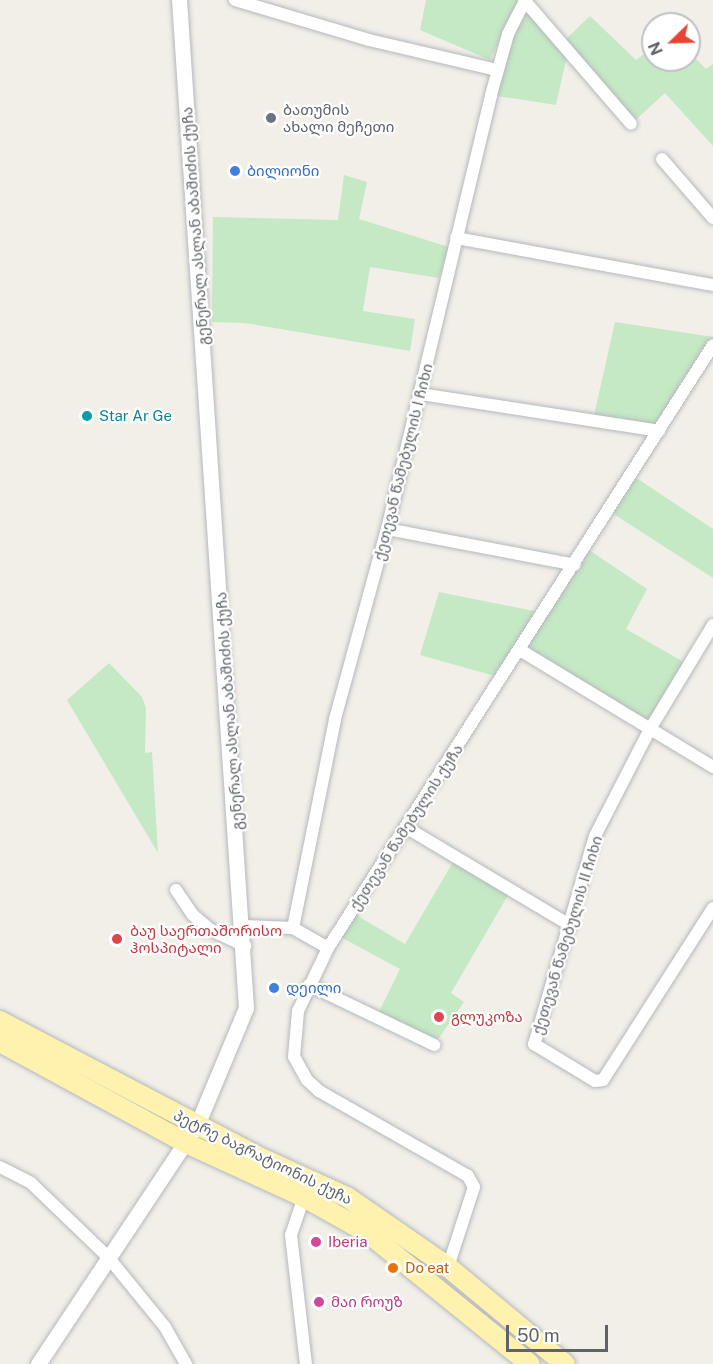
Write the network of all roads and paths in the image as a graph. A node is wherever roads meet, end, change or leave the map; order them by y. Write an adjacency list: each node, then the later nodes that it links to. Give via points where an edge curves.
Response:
1 (180, 0): 23 (street, გენერალ ასლან აბაშიძის ქუჩა)
2 (235, 0): 4 (street, via 369,40)
3 (525, 0): 4 (street, ქეთევან წამებულის I ჩიხი); 5 (street)
4 (497, 69): 8 (street, ქეთევან წამებულის I ჩიხი)
5 (631, 124)
6 (662, 159): 7 (street)
7 (713, 218)
8 (456, 238): 9 (street); 11 (street, ქეთევან წამებულის I ჩიხი)
9 (713, 285)
10 (713, 345): 12 (street, ქეთევან წამებულის ქუჩა)
11 (421, 394): 12 (street); 13 (street, ქეთევან წამებულის I ჩიხი)
12 (659, 431): 14 (street, ქეთევან წამებულის ქუჩა)
13 (387, 529): 14 (street); 24 (street, ქეთევან წამებულის I ჩიხი, via 335,719)
14 (575, 565): 16 (street, ქეთევან წამებულის ქუჩა)
15 (713, 625): 17 (street, ქეთევან წამებულის II ჩიხი)
16 (520, 650): 17 (street); 19 (street, ქეთევან წამებულის ქუჩა)
17 (650, 729): 18 (street); 22 (street, ქეთევან წამებულის II ჩიხი, via 595,836)
18 (713, 767)
19 (407, 828): 22 (street); 26 (street, ქეთევან წამებულის ქუჩა)
20 (176, 890): 25 (street, via 193,915 211,930)
21 (713, 908): 22 (street, ქეთევან წამებულის II ჩიხი, via 603,1080 595,1082 534,1044)
22 (570, 925)
23 (244, 926): 24 (street); 25 (street, გენერალ ასლან აბაშიძის ქუჩა)
24 (293, 928): 26 (street)
25 (245, 946): 31 (street, გენერალ ასლან აბაშიძის ქუჩა, via 246,1008)
26 (328, 948): 27 (street, ქეთევან წამებულის ქუჩა)
27 (309, 985): 30 (street); 36 (street, ქეთევან წამებულის ქუჩა, via 293,1039 294,1057 307,1080 319,1091 468,1176 474,1187)
28 (0, 1021): 31 (main road, პეტრე ბაგრატიონის ქუჩა)
29 (0, 1042): 32 (main road, პეტრე ბაგრატიონის ქუჩა)
30 (434, 1045)
31 (197, 1125): 32 (street, გენერალ ასლან აბაშიძის ქუჩა); 36 (main road, პეტრე ბაგრატიონის ქუჩა, via 347,1197)
32 (186, 1143): 34 (main road, პეტრე ბაგრატიონის ქუჩა); 35 (street, გენერალ ასლან აბაშიძის ქუჩა)
33 (0, 1167): 35 (street, via 31,1183)
34 (303, 1197): 39 (street, via 291,1235); 40 (main road, პეტრე ბაგრატიონის ქუჩა, via 396,1252)
35 (108, 1257): 37 (street, გენერალ ასლან აბაშიძის ქუჩა); 38 (street, via 165,1327)
36 (448, 1267): 41 (main road, პეტრე ბაგრატიონის ქუჩა)
37 (38, 1364)
38 (186, 1364)
39 (306, 1364)
40 (531, 1364)
41 (565, 1364)

